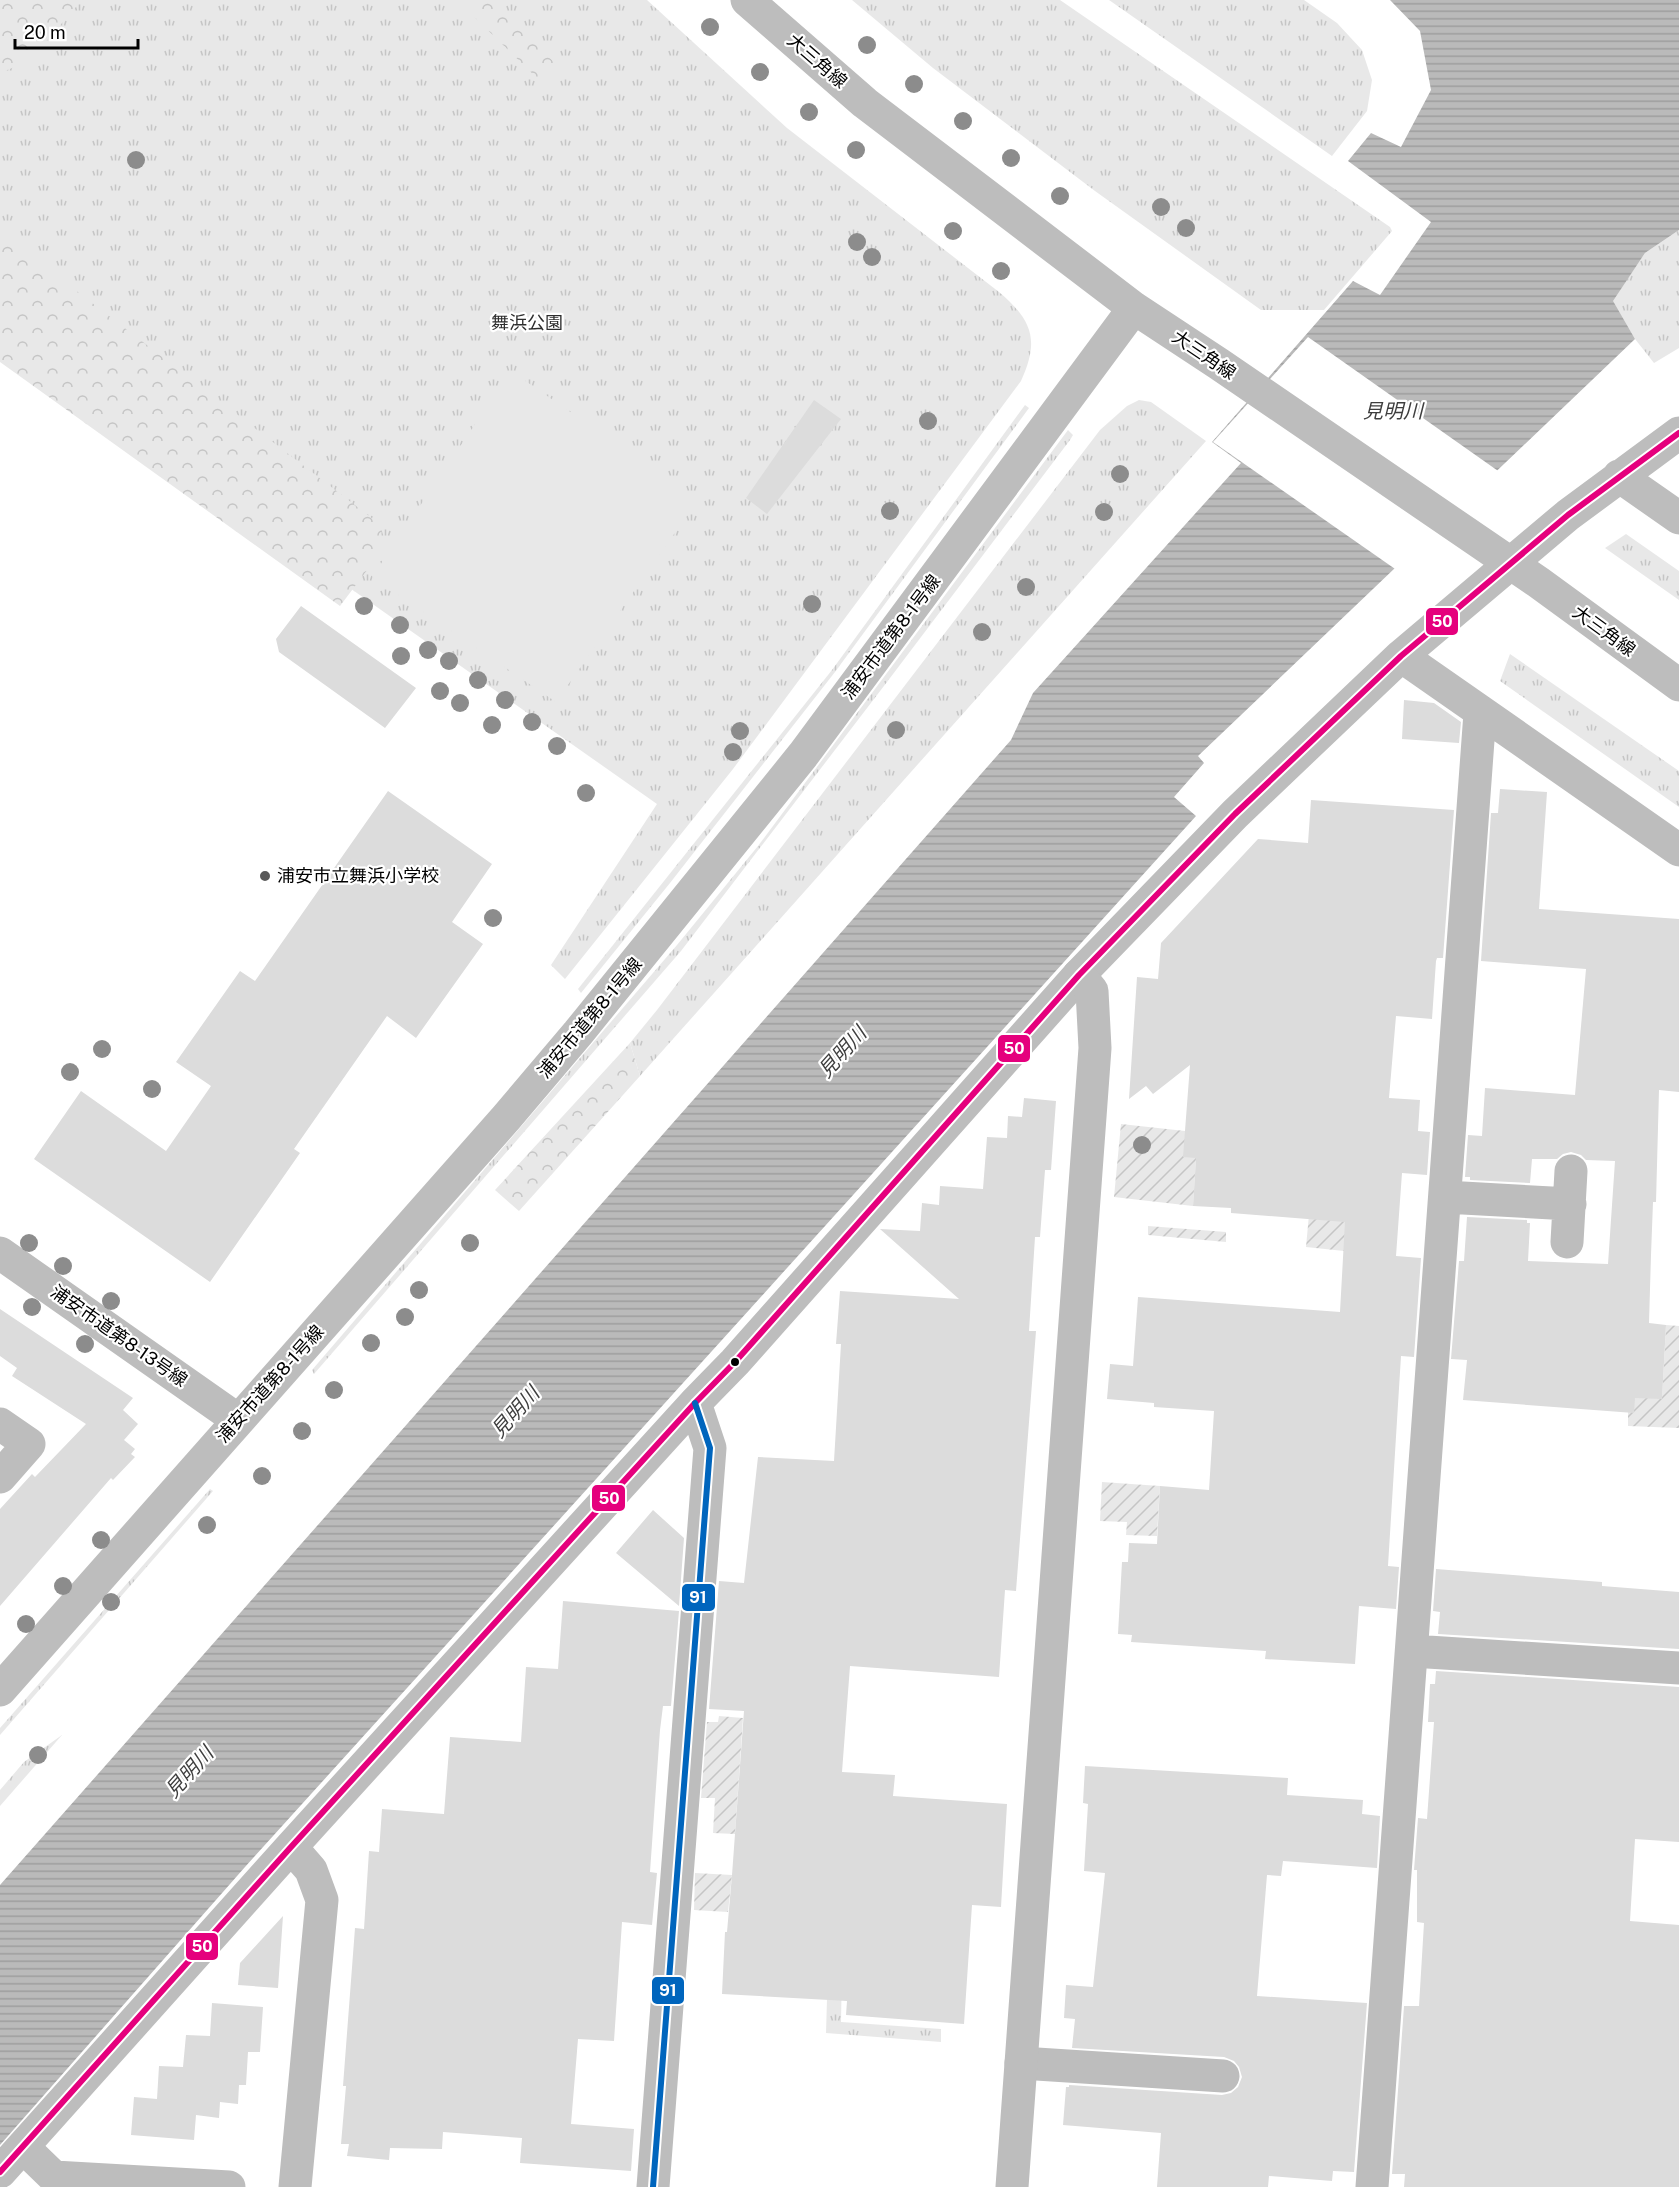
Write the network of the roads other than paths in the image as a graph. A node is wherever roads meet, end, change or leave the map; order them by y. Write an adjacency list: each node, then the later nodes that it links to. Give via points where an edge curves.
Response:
1 (747, 0): 2 (street, 大三角線, via 865,103)
2 (1134, 308): 7 (street, 大三角線, via 1538,582); 17 (street, 浦安市道第8-1号線, via 810,746 734,842 506,1118)
3 (1679, 433): 4 (street)
4 (1619, 476): 5 (street); 6 (street)
5 (1679, 518)
6 (1401, 656): 8 (street); 10 (street, via 1235,814)
7 (1679, 686)
8 (1480, 713): 9 (street); 12 (street)
9 (1679, 850)
10 (1079, 975): 16 (street); 24 (street, via 1092,991 1095,1048)
11 (1571, 1171): 13 (street)
12 (1445, 1197): 13 (street); 20 (street)
13 (1570, 1204): 14 (street)
14 (1567, 1242)
15 (0, 1253): 17 (street, 浦安市道第8-13号線)
16 (695, 1403): 23 (street); 30 (street, via 710,1448)
17 (238, 1420): 22 (street, 浦安市道第8-1号線)
18 (0, 1424): 19 (street, via 29,1444)
19 (0, 1477)
20 (1412, 1650): 21 (street); 32 (street)
21 (1679, 1668)
22 (0, 1690)
23 (291, 1847): 26 (street); 29 (street, via 311,1870 322,1900)
24 (1021, 2063): 25 (street); 31 (street)
25 (1223, 2076)
26 (23, 2147): 27 (street); 28 (street, via 54,2176)
27 (0, 2172)
28 (229, 2187)
29 (295, 2187)
30 (653, 2187)
31 (1012, 2187)
32 (1372, 2187)

